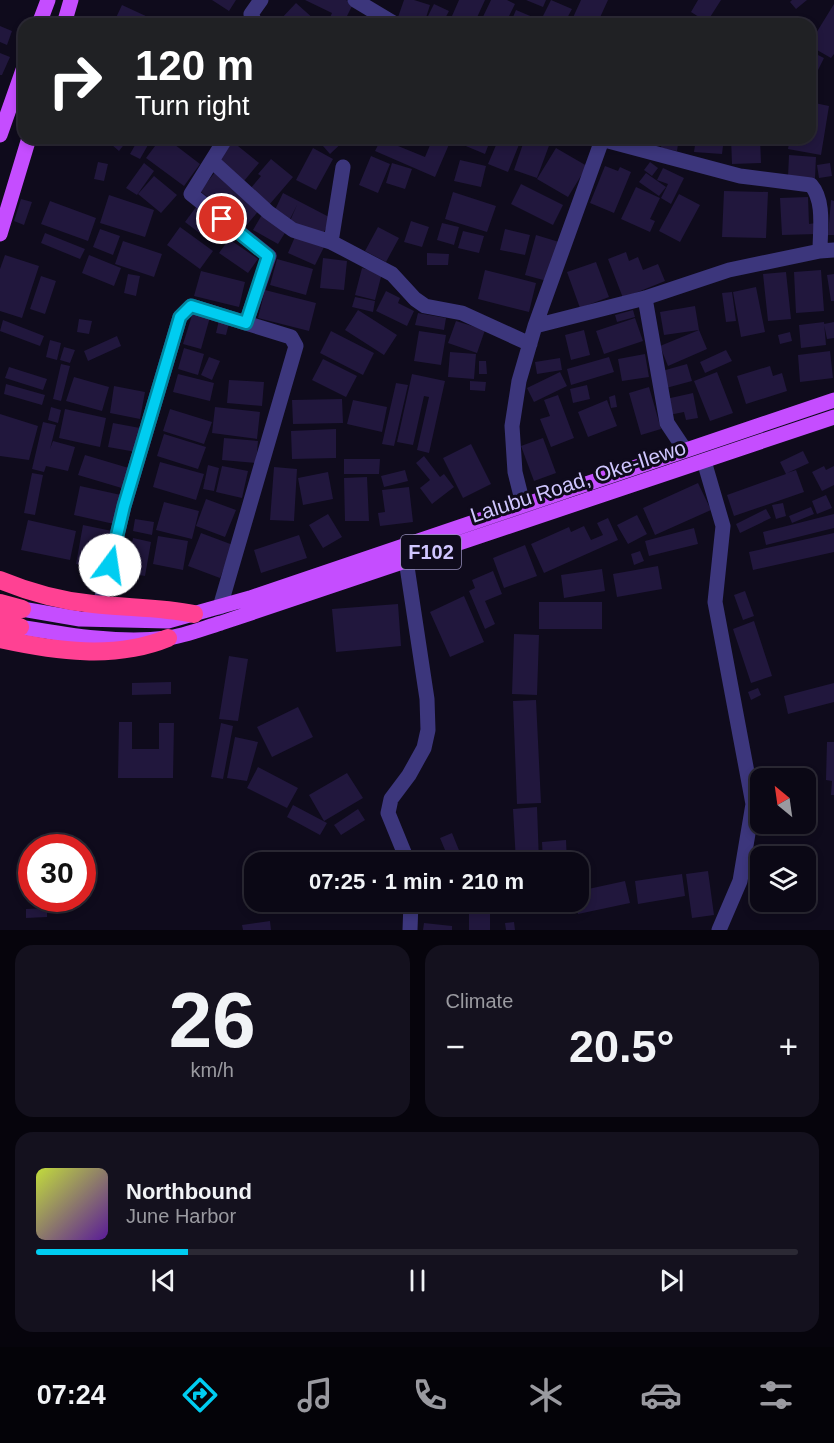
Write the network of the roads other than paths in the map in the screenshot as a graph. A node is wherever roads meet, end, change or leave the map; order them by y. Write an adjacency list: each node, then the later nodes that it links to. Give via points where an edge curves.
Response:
1 (48, 0): 5 (main road)
2 (71, 0): 6 (main road)
3 (261, 0): 7 (street, via 251,14)
4 (355, 0): 8 (street)
5 (41, 18)
6 (66, 18)
7 (253, 18)
8 (385, 18)
9 (18, 84): 10 (main road)
10 (0, 135)
11 (27, 144): 17 (main road)
12 (222, 144): 15 (street)
13 (598, 144): 22 (street)
14 (619, 144): 19 (street, via 740,176 811,185 820,207)
15 (212, 161): 18 (street, via 293,230); 21 (street, via 191,194 268,256)
16 (343, 167): 18 (street)
17 (0, 234)
18 (331, 242): 23 (street, via 392,274 425,306 462,313)
19 (827, 250): 20 (street, via 729,270)
20 (645, 298): 22 (street); 26 (street, via 667,423)
21 (246, 323): 32 (street, via 191,306 180,317 124,506); 33 (street, via 291,337 296,346)
22 (536, 326): 23 (street)
23 (530, 344): 28 (street, via 512,426 515,472)
24 (834, 400): 26 (main road, Lalubu Road, Oke-Ilewo / F102)
25 (834, 417): 27 (main road, Lalubu Road, Oke-Ilewo / F102)
26 (685, 450): 28 (main road, Lalubu Road, Oke-Ilewo / F102)
27 (704, 461): 29 (main road, Lalubu Road, Oke-Ilewo / F102); 42 (street, via 723,526 715,602 753,804 740,881)
28 (523, 504): 33 (main road, Lalubu Road, Oke-Ilewo / F102)
29 (406, 560): 37 (main road, Lalubu Road, Oke-Ilewo / F102); 39 (street, via 428,730 424,748 390,800 387,813)
30 (0, 580): 32 (highway, via 54,597)
31 (0, 603): 35 (highway, F102)
32 (100, 605): 34 (highway, via 166,608)
33 (220, 607): 34 (main road, Lalubu Road, Oke-Ilewo / F102)
34 (194, 614): 35 (main road, Lalubu Road, Oke-Ilewo / F102, via 168,621)
35 (21, 618): 36 (highway, F102); 37 (main road, Lalubu Road, Oke-Ilewo / F102, via 86,637)
36 (0, 621)
37 (168, 638): 38 (highway, via 150,646 106,651 59,650)
38 (0, 639)
39 (404, 852)
40 (411, 912): 41 (street)
41 (410, 930)
42 (719, 930)

